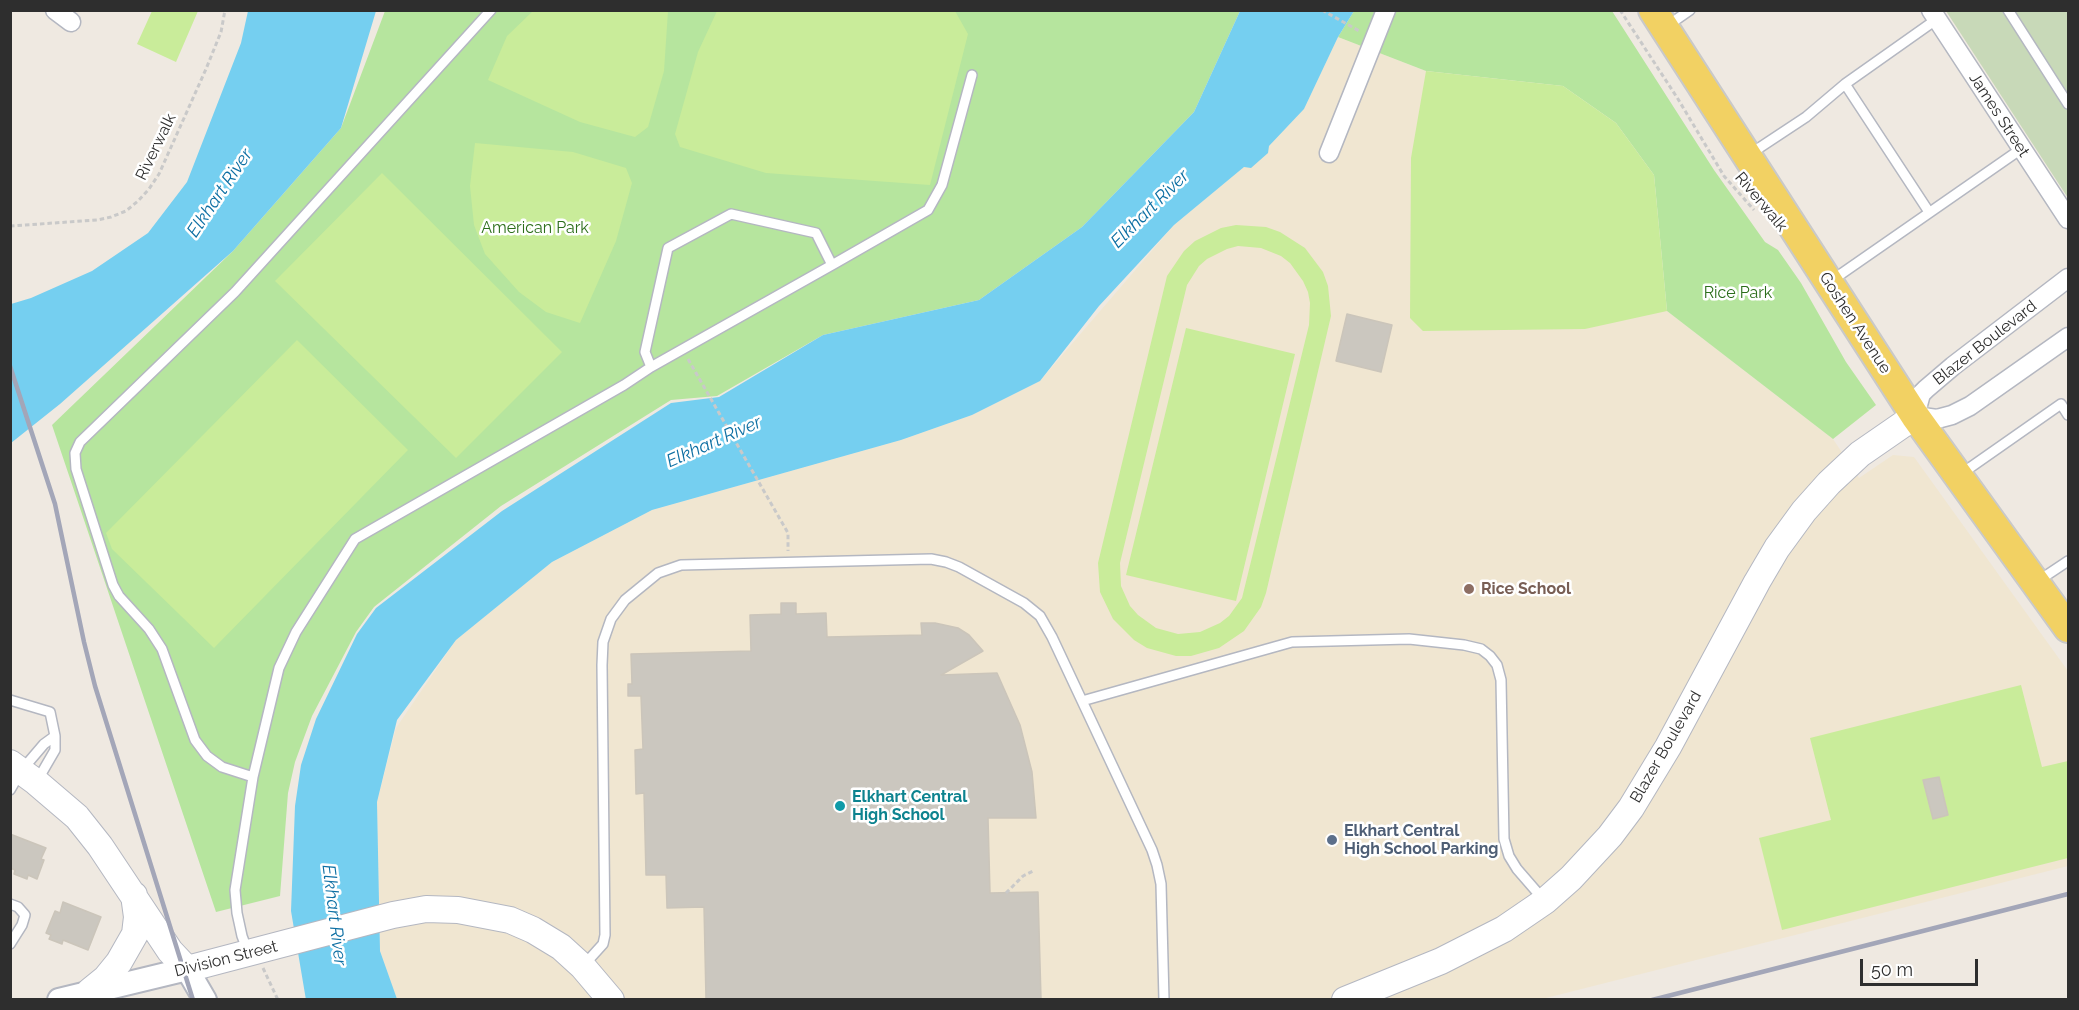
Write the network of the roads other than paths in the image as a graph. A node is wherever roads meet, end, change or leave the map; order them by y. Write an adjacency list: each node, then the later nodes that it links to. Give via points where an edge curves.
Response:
1 (55, 10): 8 (street)
2 (491, 10): 32 (lane, via 235,292 80,442 75,453 76,469 113,585 162,649 195,740 222,768)
3 (1386, 10): 13 (street)
4 (1690, 10): 7 (lane)
5 (2008, 10): 11 (lane)
6 (1934, 15): 10 (lane); 12 (street, James Street)
7 (1659, 19): 14 (main road, Goshen Avenue)
8 (70, 22)
9 (972, 75): 17 (lane, via 942,185 928,210)
10 (1845, 84): 14 (lane, via 1806,117); 15 (lane)
11 (2068, 104)
12 (2021, 149): 15 (lane); 16 (street, James Street)
13 (1329, 153)
14 (1748, 156): 19 (main road, Goshen Avenue)
15 (1929, 212): 19 (lane)
16 (2068, 219)
17 (832, 265): 21 (lane); 21 (lane, via 816,233 731,214 668,248 645,352)
18 (2068, 278): 23 (street, Blazer Boulevard, via 1921,394)
19 (1829, 283): 23 (main road, Goshen Avenue)
20 (2068, 337): 23 (street, via 1952,416)
21 (651, 367): 32 (lane, via 355,538 296,632 279,668)
22 (2068, 415): 24 (lane, via 2061,404)
23 (1915, 416): 24 (main road, Goshen Avenue); 34 (main road, Blazer Boulevard, via 1860,454 1804,510 1757,582 1631,808 1610,836)
24 (1960, 475): 26 (main road, Goshen Avenue)
25 (2068, 561): 26 (lane)
26 (2036, 582): 27 (main road, Goshen Avenue)
27 (2068, 628)
28 (10, 700): 30 (lane, via 50,712)
29 (1082, 702): 34 (lane, via 1292,642 1409,639 1481,649 1497,664 1501,680 1504,839 1517,869); 38 (lane, via 1040,616 1024,603 946,562 931,559 681,565 658,573 625,600 611,619 603,642 605,935 603,944); 44 (lane, via 1157,865 1161,884)
30 (55, 736): 31 (lane, via 44,744); 31 (lane, via 55,750)
31 (20, 777): 33 (main road, via 77,817)
32 (253, 777): 37 (lane, via 235,890 242,936)
33 (134, 895): 39 (main road); 40 (main road, via 135,934 119,962)
34 (1545, 901): 45 (main road, Blazer Boulevard, via 1504,929 1441,961)
35 (10, 903): 36 (lane, via 25,915)
36 (10, 944)
37 (261, 957): 38 (main road, Division Street, via 393,915 426,909 458,910 510,920 561,947); 39 (main road, Division Street)
38 (583, 967): 43 (main road)
39 (187, 969): 40 (street, Division Street); 42 (street)
40 (90, 992): 41 (street, Division Street)
41 (58, 999)
42 (205, 999)
43 (611, 999)
44 (1164, 999)
45 (1345, 999)

